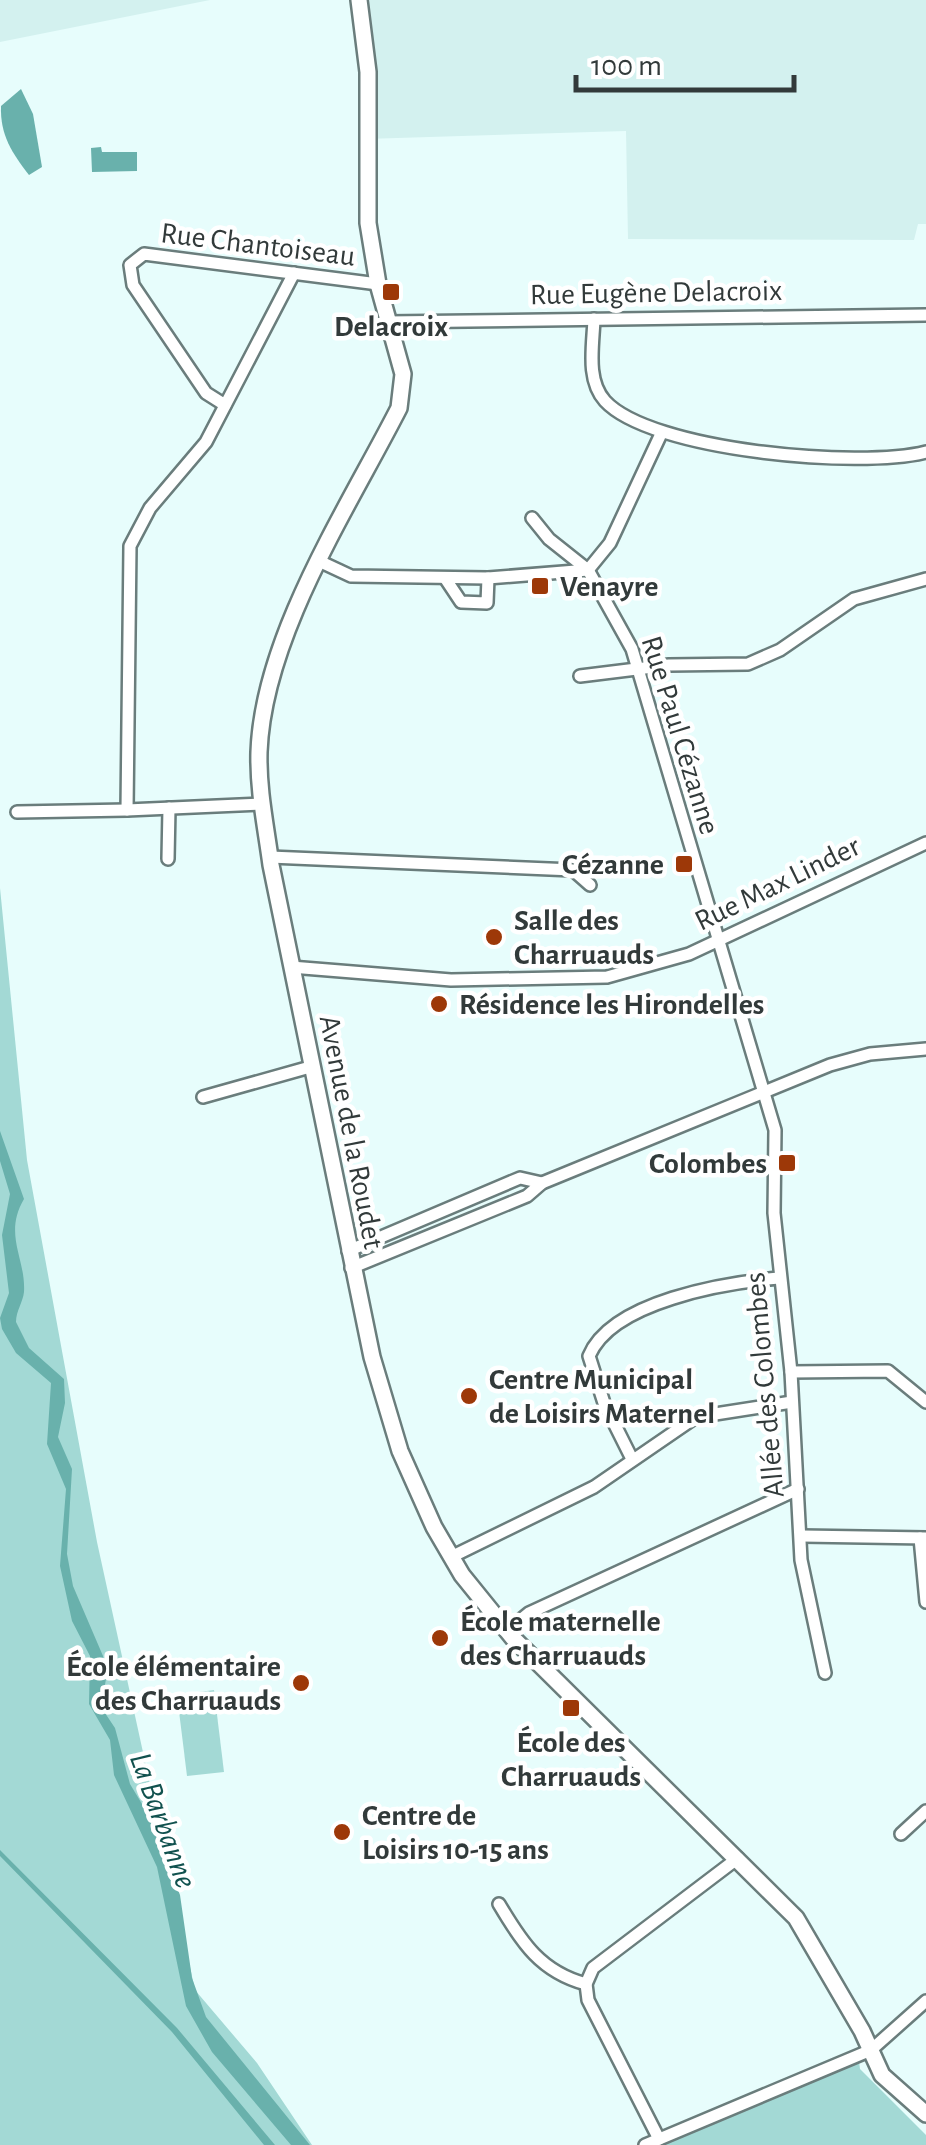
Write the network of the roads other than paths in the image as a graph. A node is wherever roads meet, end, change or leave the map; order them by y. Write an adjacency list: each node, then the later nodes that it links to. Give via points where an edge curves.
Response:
1 (359, 0): 3 (street, Avenue de la Roudet, via 368,72 368,223)
2 (294, 273): 3 (street, Rue Chantoiseau); 7 (street); 7 (street, Rue Chantoiseau, via 144,254 130,265 133,286 206,393)
3 (378, 284): 6 (street, Avenue de la Roudet)
4 (926, 315): 5 (street, Rue Eugène Delacroix)
5 (594, 320): 6 (street, Rue Eugène Delacroix); 8 (street, via 595,386 616,410)
6 (388, 322): 11 (street, Avenue de la Roudet, via 403,374 399,408)
7 (225, 406): 20 (street, via 130,546)
8 (660, 436): 9 (street, via 817,458 872,460); 12 (street, via 610,542)
9 (926, 452)
10 (532, 518): 12 (street, Rue Paul Cézanne)
11 (320, 562): 13 (street, via 351,576); 18 (street, Avenue de la Roudet, via 274,671 259,748)
12 (588, 570): 14 (street); 16 (street, Rue Paul Cézanne, via 621,623)
13 (445, 578): 14 (street); 14 (street, via 461,602 487,603)
14 (488, 578)
15 (926, 579): 16 (street, via 854,599 748,664)
16 (638, 668): 17 (street); 26 (street, Rue Paul Cézanne)
17 (580, 676)
18 (261, 804): 19 (street); 23 (street, Avenue de la Roudet)
19 (169, 808): 20 (street); 24 (street)
20 (127, 810): 21 (street)
21 (17, 812)
22 (926, 844): 26 (street, Rue Max Linder)
23 (270, 857): 25 (street, via 572,870); 27 (street, Avenue de la Roudet)
24 (168, 859)
25 (590, 885)
26 (720, 936): 27 (street, Rue Max Linder, via 661,965 607,977 452,980); 30 (street, Rue Paul Cézanne)
27 (290, 967): 29 (street, Avenue de la Roudet)
28 (926, 1049): 30 (street, via 870,1054)
29 (310, 1067): 31 (street); 33 (street, Avenue de la Roudet)
30 (763, 1092): 32 (street); 35 (street, Allée des Colombes, via 775,1130)
31 (203, 1097)
32 (542, 1183): 33 (street, via 520,1178); 34 (street, via 527,1196)
33 (348, 1251): 34 (street, Avenue de la Roudet)
34 (351, 1268): 43 (street, Avenue de la Roudet, via 382,1400)
35 (779, 1278): 36 (street, Allée des Colombes); 39 (street, via 698,1291 623,1318 597,1336 589,1356)
36 (790, 1372): 37 (street, Allée des Colombes); 38 (street, via 888,1371)
37 (792, 1402): 39 (street, via 696,1416); 40 (street, Allée des Colombes)
38 (926, 1402)
39 (632, 1459): 43 (street, via 594,1487)
40 (798, 1489): 41 (street, Allée des Colombes); 45 (street, via 529,1613)
41 (802, 1536): 42 (street); 46 (street, Allée des Colombes)
42 (923, 1538): 44 (street)
43 (451, 1557): 45 (street, Avenue de la Roudet)
44 (926, 1602)
45 (507, 1631): 49 (street, Avenue de la Roudet)
46 (825, 1673)
47 (926, 1810): 48 (street)
48 (901, 1834)
49 (738, 1858): 51 (street, via 594,1968); 53 (street, Avenue de la Roudet, via 796,1918)
50 (499, 1904): 51 (street, via 530,1953 563,1978)
51 (586, 1984): 55 (street, via 588,2000)
52 (926, 2001): 53 (street)
53 (870, 2050): 54 (street, Avenue de la Roudet, via 882,2075); 55 (street)
54 (926, 2114)
55 (659, 2138): 56 (street)
56 (645, 2145)

